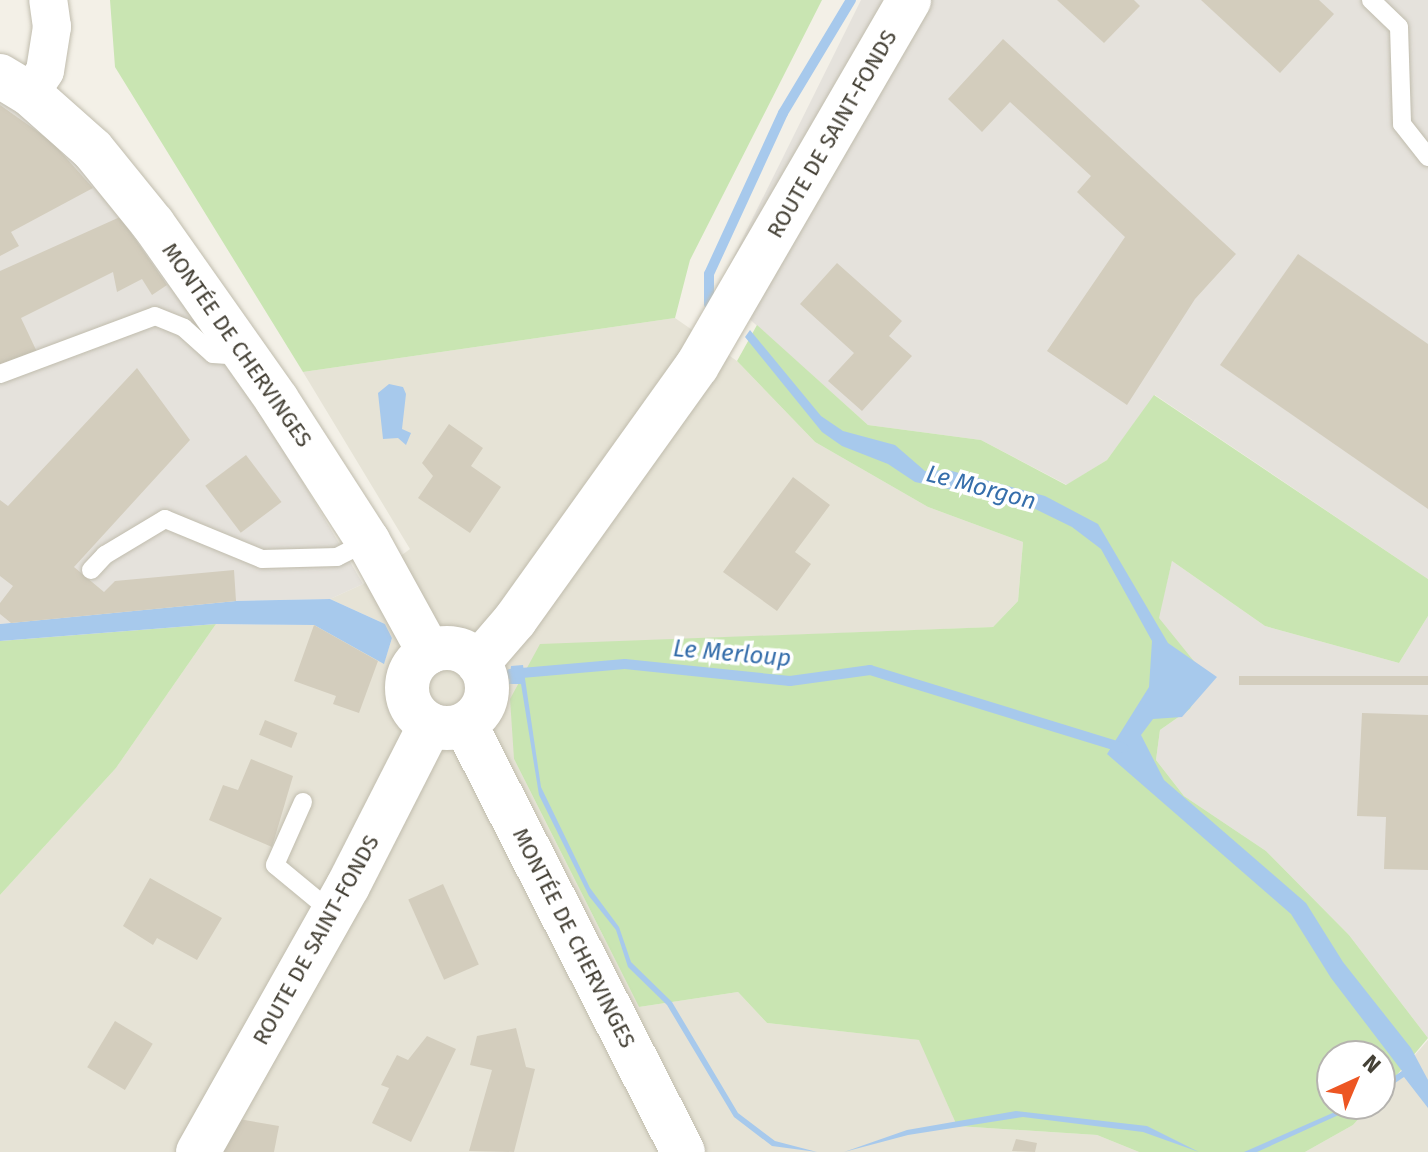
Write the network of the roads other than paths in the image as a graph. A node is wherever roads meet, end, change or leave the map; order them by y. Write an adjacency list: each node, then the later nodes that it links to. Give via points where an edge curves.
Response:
1 (48, 0): 4 (street, via 52,27 45,71)
2 (909, 0): 11 (street, ROUTE DE SAINT-FONDS, via 697,366 515,620)
3 (1371, 0): 5 (lane, via 1399,27 1402,124)
4 (15, 85): 6 (street, MONTÉE DE CHERVINGES, via 93,150 153,224)
5 (1428, 157)
6 (245, 356): 7 (lane, via 213,354 184,328 155,316); 8 (street, MONTÉE DE CHERVINGES)
7 (0, 374)
8 (368, 541): 9 (lane, via 337,557 262,559 165,519 105,555); 10 (street, MONTÉE DE CHERVINGES)
9 (91, 570)
10 (429, 652): 11 (street, via 461,650); 12 (street, via 414,664 406,689 416,714)
11 (478, 663): 12 (street, via 487,692 484,704)
12 (447, 724): 14 (street, ROUTE DE SAINT-FONDS); 15 (street, MONTÉE DE CHERVINGES)
13 (303, 802): 14 (lane, via 275,865)
14 (333, 913): 16 (street, ROUTE DE SAINT-FONDS)
15 (677, 1140)
16 (198, 1152)

